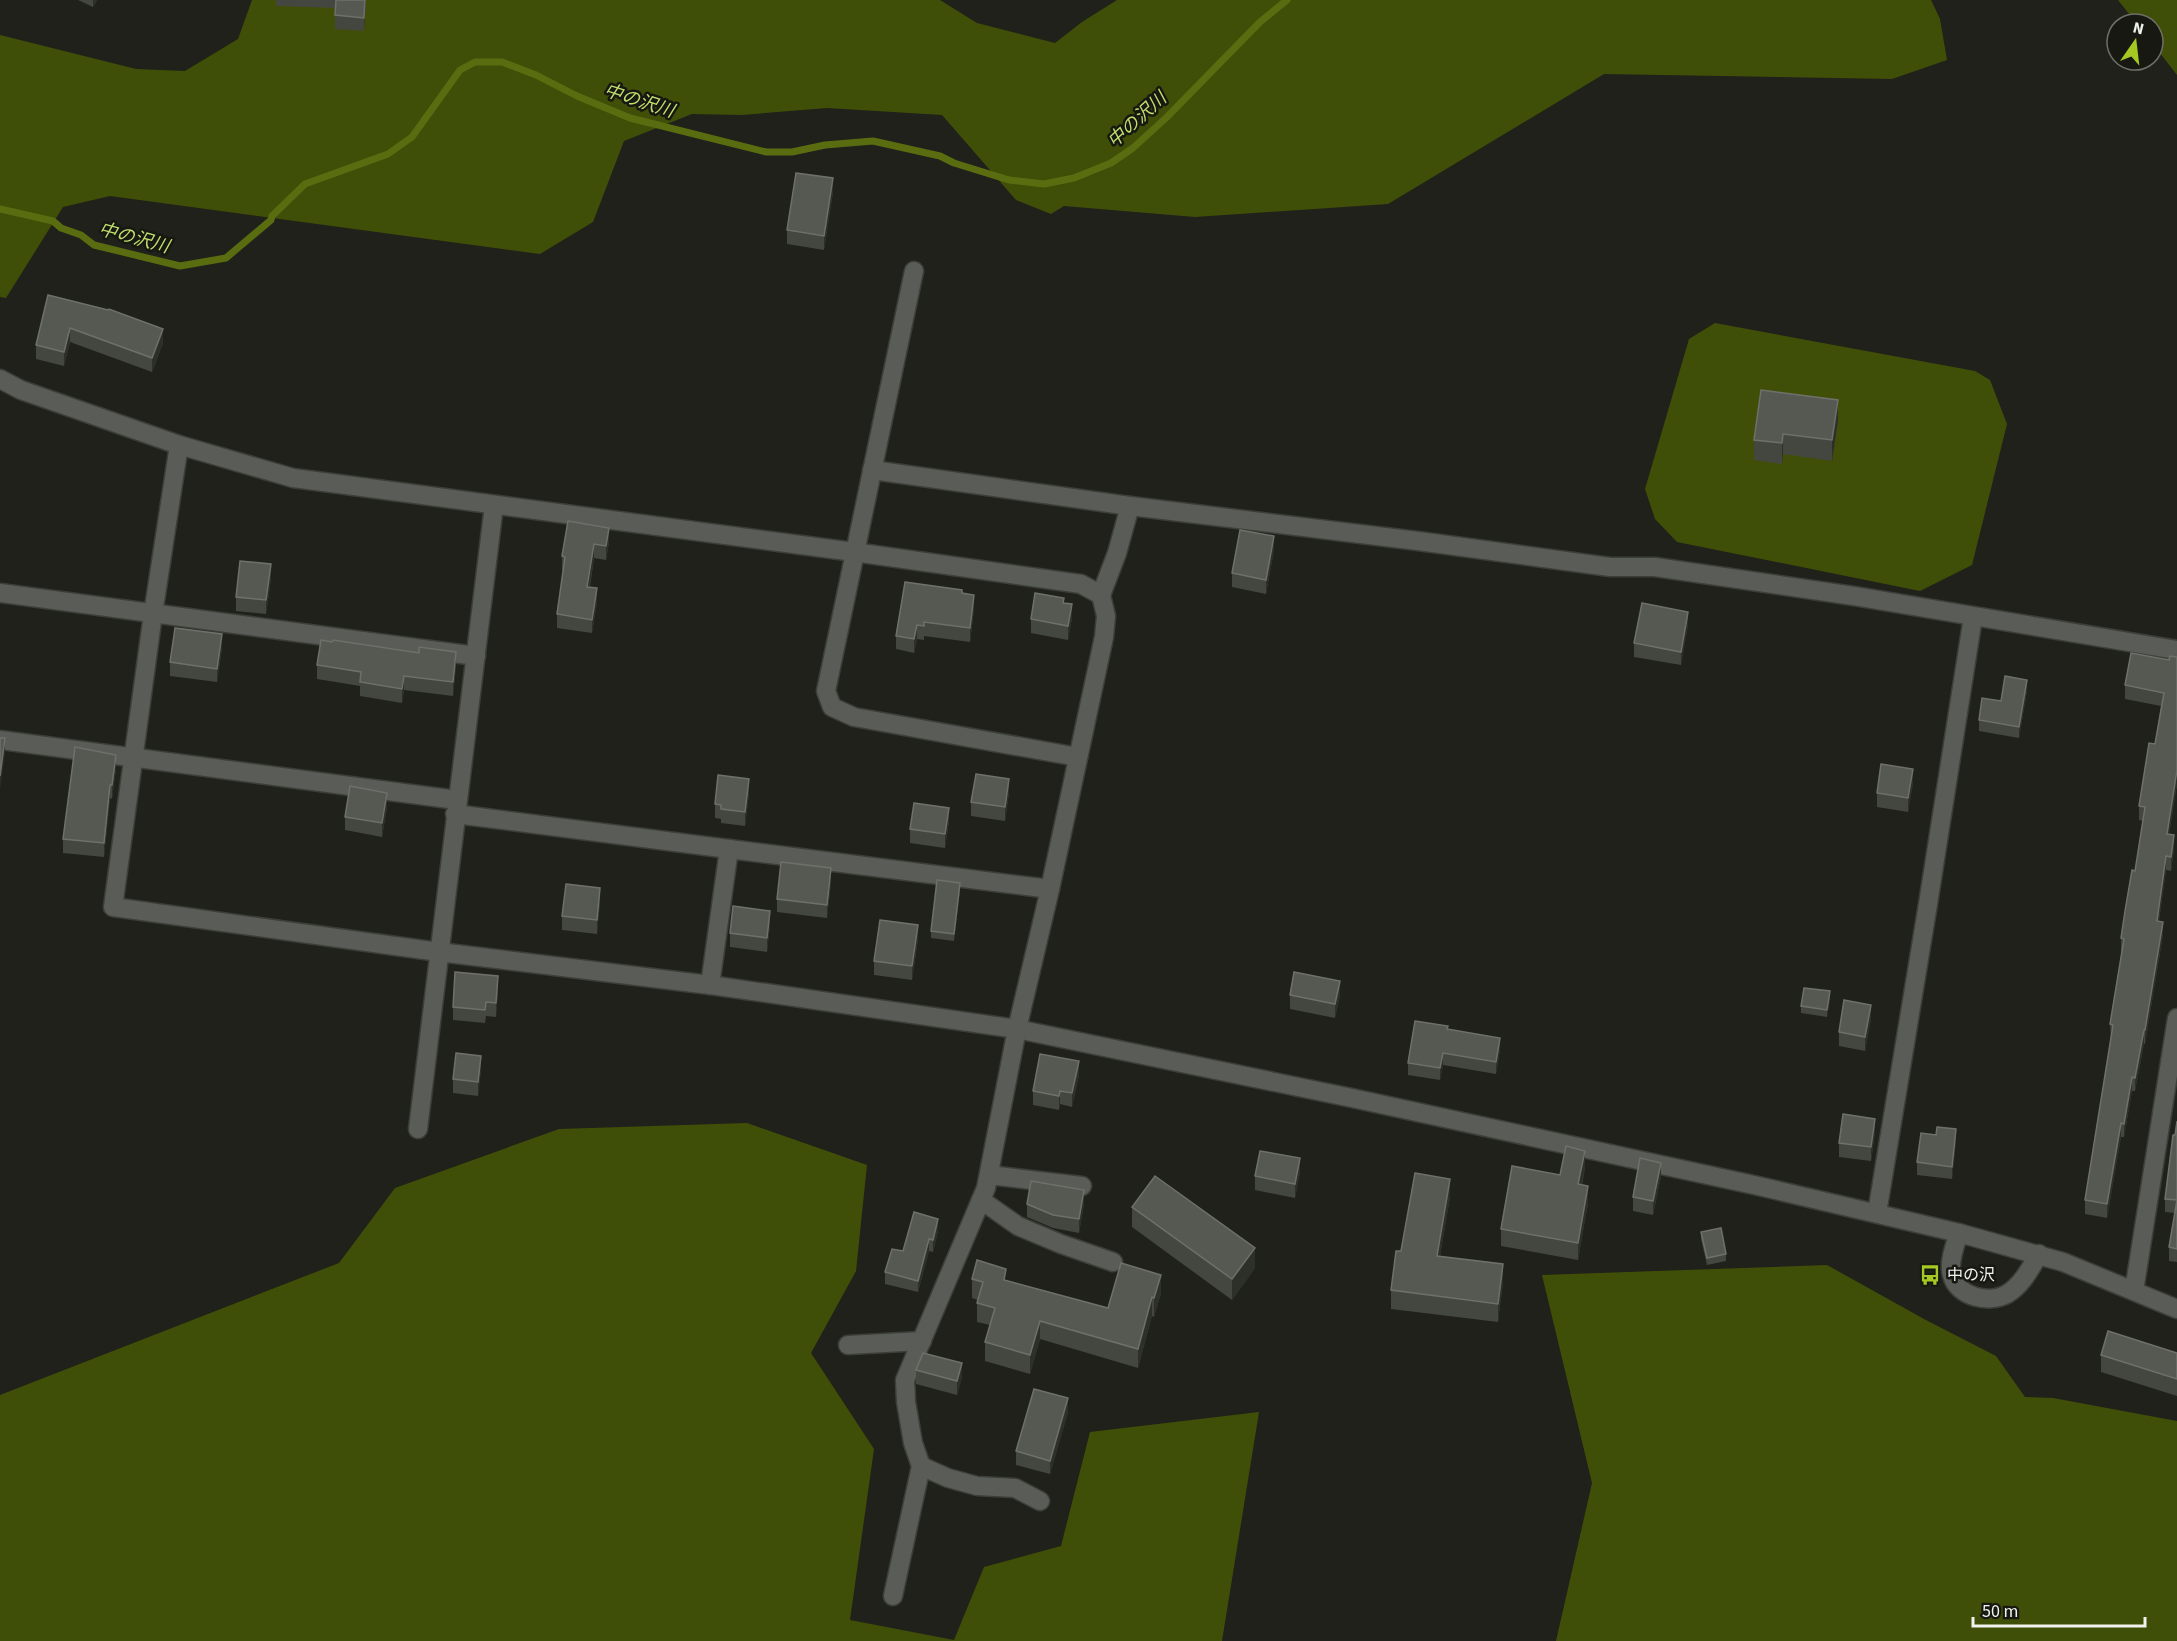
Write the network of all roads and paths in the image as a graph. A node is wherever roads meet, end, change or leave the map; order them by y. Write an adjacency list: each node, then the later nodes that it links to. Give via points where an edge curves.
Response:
1 (914, 271): 4 (street)
2 (0, 379): 3 (street, via 21,390)
3 (179, 444): 5 (street, via 293,478); 10 (street)
4 (872, 470): 6 (street); 7 (street)
5 (494, 505): 7 (street); 13 (street)
6 (1130, 506): 9 (street); 11 (street, via 1610,567 1655,567)
7 (854, 552): 9 (street, via 1081,584); 16 (street, via 826,691 832,706 854,717)
8 (0, 593): 10 (street)
9 (1101, 595): 16 (street, via 1106,616 1104,637)
10 (153, 614): 13 (street); 15 (street)
11 (1973, 617): 12 (street); 28 (street)
12 (2177, 650)
13 (476, 656): 17 (street)
14 (0, 740): 15 (street)
15 (133, 757): 17 (street); 20 (street, via 113,907)
16 (1078, 757): 19 (street)
17 (456, 807): 18 (street); 20 (street)
18 (729, 849): 19 (street); 21 (street)
19 (1050, 889): 23 (street)
20 (439, 952): 21 (street); 24 (street)
21 (710, 985): 23 (street)
22 (2177, 1018): 32 (street)
23 (1017, 1029): 25 (street); 28 (street)
24 (418, 1129)
25 (989, 1175): 26 (street); 27 (street)
26 (1082, 1186)
27 (981, 1200): 31 (street, via 1018,1226); 34 (street)
28 (1877, 1214): 29 (street)
29 (1959, 1233): 30 (street); 30 (street, via 1951,1274 1958,1288 1972,1296 1990,1299 2006,1295 2021,1283)
30 (2039, 1254): 32 (street)
31 (1113, 1262)
32 (2134, 1292): 33 (street)
33 (2177, 1310)
34 (922, 1341): 35 (street); 36 (street, via 905,1380 912,1443)
35 (848, 1345)
36 (921, 1466): 37 (street, via 976,1486 1015,1488); 38 (street)
37 (1040, 1501)
38 (893, 1596)

